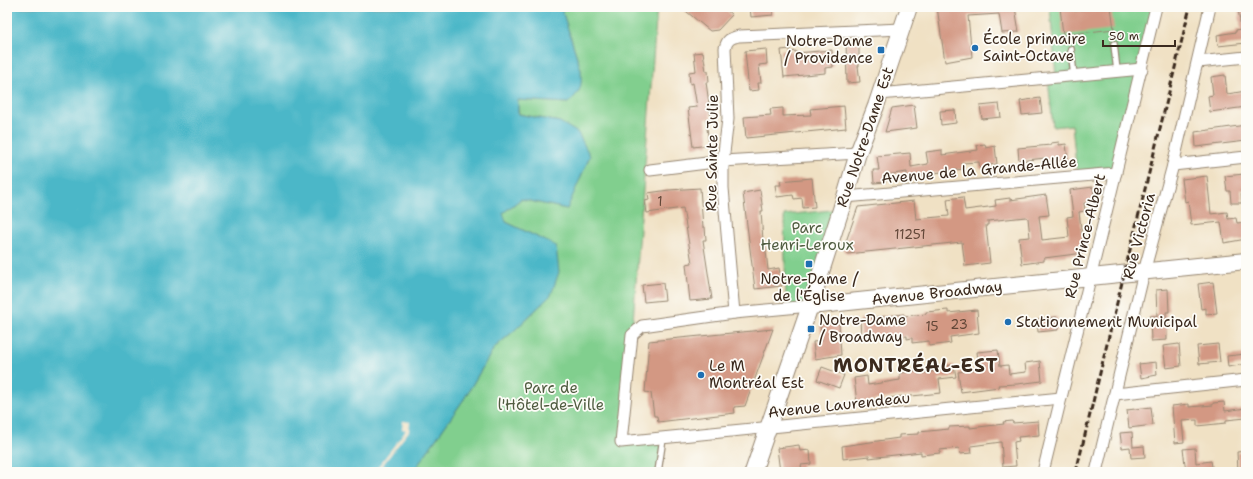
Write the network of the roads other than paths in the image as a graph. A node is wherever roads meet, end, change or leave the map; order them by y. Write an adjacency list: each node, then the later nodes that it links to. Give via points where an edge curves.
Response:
1 (909, 7): 4 (main road, Rue Notre-Dame Est)
2 (1156, 7): 9 (street, Rue Prince-Albert)
3 (1210, 7): 8 (street, Rue Victoria)
4 (902, 29): 12 (main road, Rue Notre-Dame Est); 15 (street, Rue Sainte Julie, via 731,38 726,42 725,48 728,119)
5 (1114, 44): 10 (lane)
6 (1071, 49): 11 (lane)
7 (1246, 57): 8 (street)
8 (1198, 62): 16 (street, Rue Victoria)
9 (1142, 69): 10 (street); 18 (street, Rue Prince-Albert)
10 (1117, 71): 11 (street)
11 (1074, 76): 12 (street)
12 (880, 94): 13 (main road, Rue Notre-Dame Est)
13 (858, 153): 15 (street); 19 (main road, Rue Notre-Dame Est)
14 (1246, 157): 16 (street)
15 (723, 161): 17 (street); 24 (street, Rue Sainte Julie)
16 (1173, 165): 21 (street, Rue Victoria)
17 (650, 170)
18 (1116, 173): 19 (street, Avenue de la Grande-Allée); 22 (street, Rue Prince-Albert)
19 (846, 197): 23 (main road, Rue Notre-Dame Est)
20 (1246, 261): 21 (main road, Avenue Broadway)
21 (1144, 272): 22 (main road, Avenue Broadway); 26 (street, Rue Victoria)
22 (1090, 277): 23 (main road, Avenue Broadway); 27 (street, Rue Prince-Albert)
23 (810, 306): 24 (street, Avenue Broadway); 28 (main road, Rue Notre-Dame Est)
24 (734, 313): 30 (street, Avenue Broadway, via 642,326 632,335)
25 (1246, 380): 26 (street)
26 (1115, 394): 34 (street, Rue Victoria)
27 (1061, 398): 28 (street, Avenue Laurendeau); 33 (street, Rue Prince-Albert)
28 (768, 427): 29 (street, Avenue Laurendeau); 32 (main road, Rue Notre-Dame Est)
29 (663, 438): 30 (street, Avenue Laurendeau); 31 (lane)
30 (621, 442)
31 (658, 472)
32 (752, 472)
33 (1043, 472)
34 (1096, 472)

